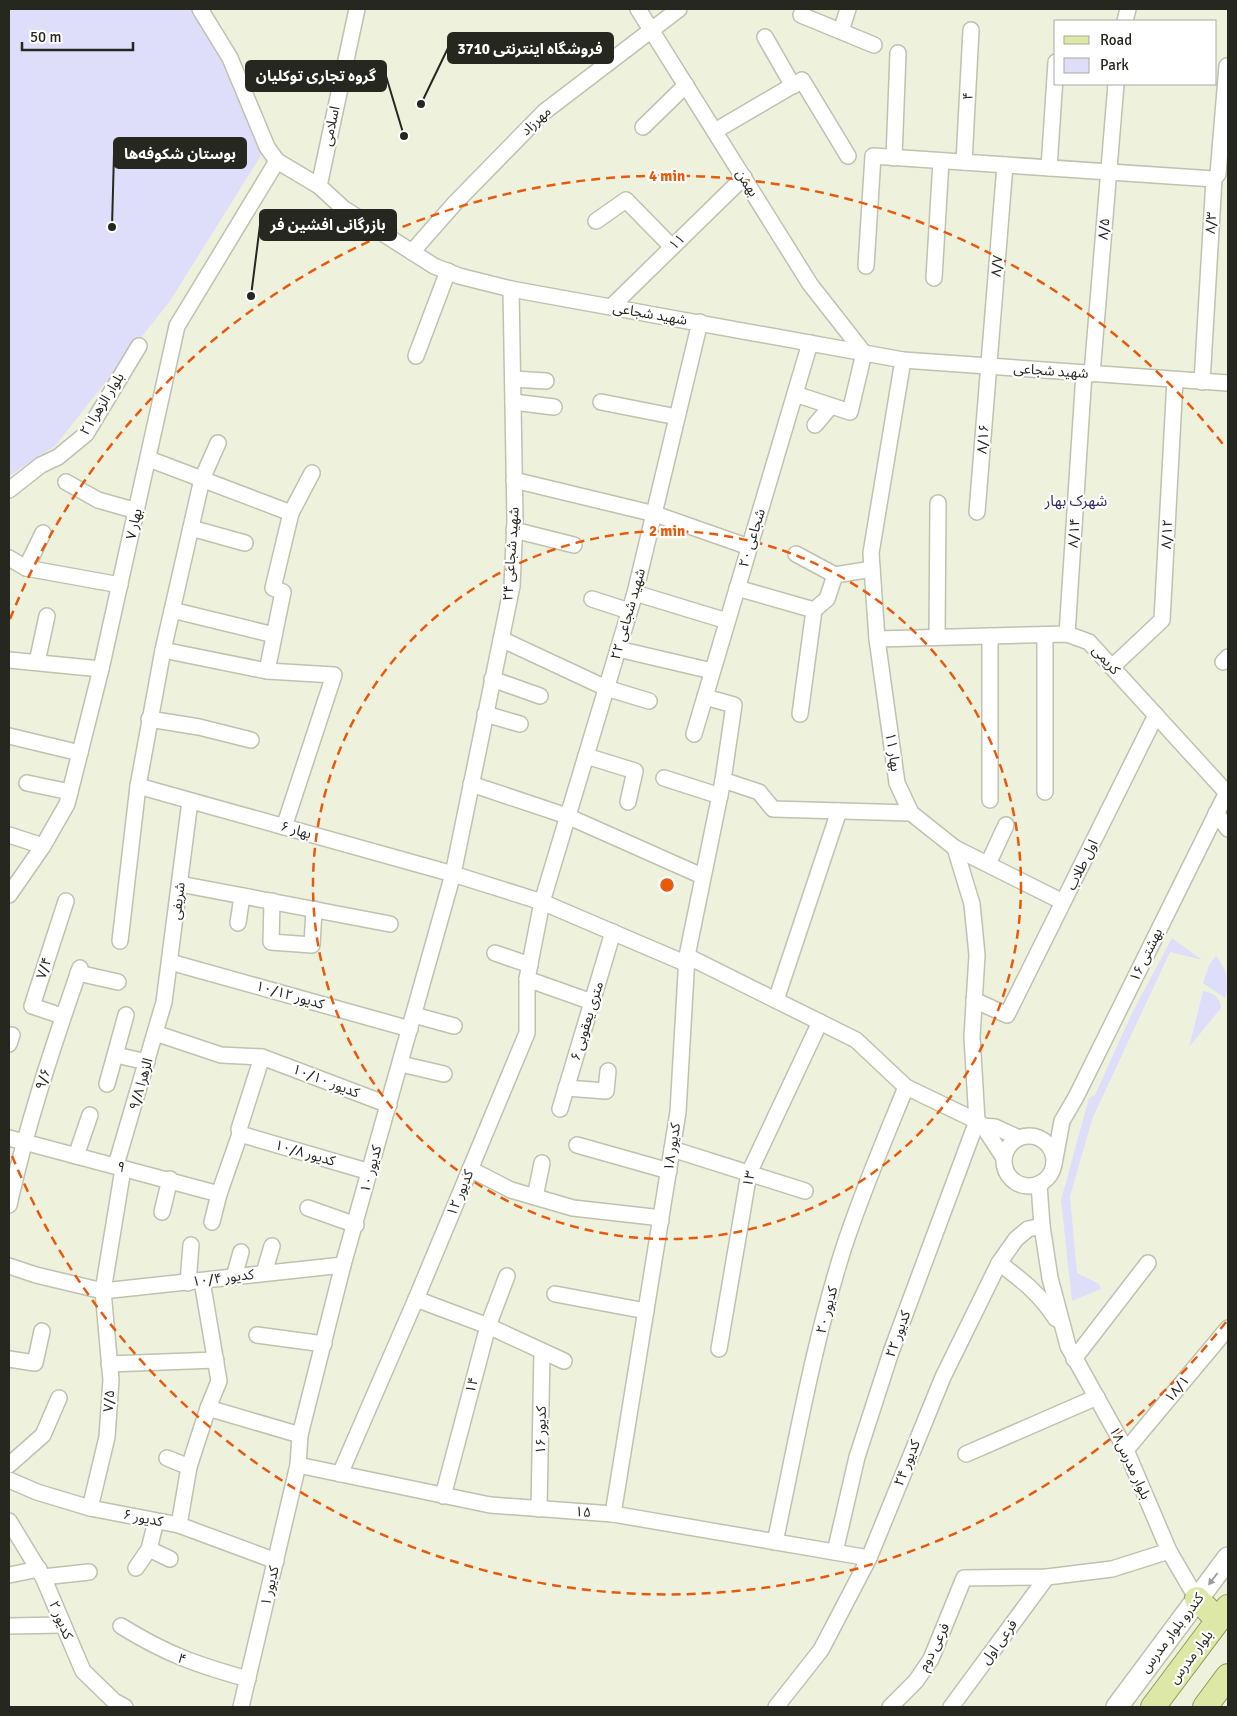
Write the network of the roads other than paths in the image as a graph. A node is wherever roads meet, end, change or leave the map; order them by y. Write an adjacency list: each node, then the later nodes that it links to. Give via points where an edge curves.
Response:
1 (200, 9): 22 (street, شهید شجاعی, via 230,58 267,147)
2 (357, 9): 30 (street, اسلامی)
3 (638, 9): 7 (street, بهمن)
4 (679, 9): 7 (street, مهرزاد)
5 (848, 9): 9 (street)
6 (801, 15): 9 (street)
7 (652, 29): 14 (street, بهمن); 33 (street, مهرزاد, via 544,112)
8 (971, 30): 24 (street, ۴)
9 (841, 31): 11 (street)
10 (765, 37): 17 (street)
11 (874, 45)
12 (898, 53): 21 (street)
13 (1227, 66): 29 (street, ۸/۳, via 1218,174)
14 (686, 85): 18 (street); 19 (street, بهمن)
15 (1054, 85): 26 (street)
16 (1116, 85): 27 (street, ۸/۵)
17 (793, 86): 19 (street); 20 (street, via 802,80)
18 (642, 127)
19 (715, 131): 28 (street, بهمن)
20 (848, 156)
21 (894, 158): 23 (street); 34 (street, via 873,156)
22 (277, 161): 30 (street, شهید شجاعی); 60 (street, بهار ۷, via 177,326)
23 (941, 161): 24 (street); 36 (street)
24 (964, 162): 25 (street)
25 (1005, 165): 26 (street); 45 (street, ۸/۷)
26 (1049, 168): 27 (street)
27 (1109, 172): 29 (street); 46 (street, ۸/۵)
28 (744, 177): 32 (street, ۱۱); 42 (street, بهمن, via 810,284)
29 (1214, 179): 50 (street, ۸/۳)
30 (319, 186): 33 (street, شهید شجاعی, via 343,208)
31 (596, 221): 32 (street, via 626,200)
32 (672, 247): 38 (street, ۱۱)
33 (412, 252): 35 (street, شهید شجاعی)
34 (866, 266)
35 (448, 271): 37 (street, شهید شجاعی); 43 (street)
36 (934, 278)
37 (511, 289): 38 (street, شهید شجاعی); 47 (street, شهید شجاعی ۲۴)
38 (611, 307): 39 (street, شهید شجاعی)
39 (700, 322): 40 (street, شهید شجاعی); 57 (street, شهید شجاعی ۲۲)
40 (810, 343): 42 (street, شهید شجاعی); 52 (street, شجاعی ۲۰)
41 (139, 346): 65 (street, بلوار الزهرا۲۱, via 86,434)
42 (864, 353): 44 (street, شهید شجاعی); 55 (street, via 850,412)
43 (416, 356)
44 (903, 360): 45 (street, شهید شجاعی); 80 (street, بهار ۱۱, via 871,553)
45 (989, 366): 46 (street, شهید شجاعی); 68 (street, ۸/۱۶)
46 (1088, 373): 48 (street, شهید شجاعی); 91 (street, ۸/۱۴)
47 (513, 378): 49 (street); 53 (street, شهید شجاعی ۲۴)
48 (1175, 380): 50 (street, شهید شجاعی); 102 (street, ۸/۱۲, via 1162,620)
49 (546, 381)
50 (1202, 382): 51 (street, شهید شجاعی)
51 (1228, 384)
52 (795, 394): 55 (street); 76 (street, شجاعی ۲۰)
53 (513, 402): 56 (street); 63 (street, شهید شجاعی ۲۴)
54 (601, 402): 57 (street)
55 (831, 406): 58 (street)
56 (554, 407)
57 (677, 418): 70 (street, شهید شجاعی ۲۲)
58 (815, 425)
59 (218, 442): 62 (street)
60 (149, 459): 62 (street); 67 (street, بهار ۷)
61 (312, 474): 69 (street)
62 (202, 479): 69 (street); 71 (street)
63 (514, 480): 70 (street); 72 (street, شهید شجاعی ۲۴)
64 (66, 482): 67 (street, via 98,500)
65 (9, 490)
66 (938, 503): 95 (street)
67 (137, 511): 82 (street, بهار ۷)
68 (977, 512)
69 (291, 513): 92 (street, via 273,588 283,592)
70 (655, 514): 76 (street); 84 (street, شهید شجاعی ۲۲)
71 (191, 528): 74 (street); 86 (street)
72 (514, 530): 75 (street); 96 (street, شهید شجاعی ۲۴, via 512,586)
73 (43, 533): 79 (street)
74 (245, 543)
75 (574, 545)
76 (749, 547): 83 (street, شجاعی ۲۰)
77 (796, 554): 81 (street)
78 (9, 558): 79 (street)
79 (26, 568): 82 (street)
80 (872, 569): 81 (street); 97 (street, بهار ۱۱)
81 (834, 575): 87 (street, via 827,598)
82 (120, 585): 103 (street, بهار ۷)
83 (737, 588): 87 (street); 90 (street, شجاعی ۲۰)
84 (635, 593): 88 (street, شهید شجاعی ۲۲); 90 (street)
85 (592, 599): 88 (street)
86 (172, 610): 92 (street); 99 (street)
87 (814, 610): 112 (street)
88 (629, 611): 98 (street, شهید شجاعی ۲۲)
89 (46, 616): 101 (street)
90 (727, 621): 105 (street, شجاعی ۲۰)
91 (1067, 634): 93 (street, کریمی); 102 (street, کریمی, via 1089,642)
92 (274, 635): 104 (street)
93 (1045, 635): 94 (street, کریمی); 128 (street)
94 (990, 636): 95 (street, کریمی); 130 (street)
95 (937, 637): 97 (street, کریمی)
96 (501, 639): 106 (street, شهید شجاعی ۲۴); 107 (street)
97 (877, 639): 135 (street, بهار ۱۱, via 898,783)
98 (618, 649): 105 (street); 107 (street, شهید شجاعی ۲۲)
99 (163, 650): 104 (street); 114 (street)
100 (9, 660): 101 (street)
101 (37, 662): 103 (street)
102 (1112, 667): 113 (street, کریمی)
103 (101, 669): 119 (street, بهار ۷)
104 (267, 671): 138 (street, via 334,675)
105 (712, 671): 109 (street, شجاعی ۲۰)
106 (492, 679): 108 (street); 111 (street, شهید شجاعی ۲۴)
107 (606, 688): 110 (street); 120 (street, شهید شجاعی ۲۲)
108 (540, 696)
109 (705, 697): 116 (street, شجاعی ۲۰); 122 (street, کدیور ۱۸, via 734,705)
110 (649, 701)
111 (485, 714): 115 (street); 124 (street, شهید شجاعی ۲۴)
112 (800, 714)
113 (1156, 715): 126 (street, کریمی); 152 (street, اول طلاب)
114 (150, 719): 118 (street); 125 (street)
115 (520, 724)
116 (694, 734)
117 (9, 736): 119 (street)
118 (251, 740)
119 (80, 753): 127 (street, بهار ۷)
120 (586, 756): 132 (street, via 635,771); 136 (street, شهید شجاعی ۲۲)
121 (664, 778): 129 (street)
122 (723, 780): 129 (street, کدیور ۱۸); 133 (street, via 760,792 773,809)
123 (27, 783): 127 (street)
124 (471, 784): 136 (street); 144 (street, شهید شجاعی ۲۴)
125 (138, 786): 131 (street, بهار ۶); 157 (street)
126 (1227, 791): 134 (street, ۱۶ بهشتی)
127 (70, 792): 141 (street, بهار ۷, via 67,804)
128 (1045, 792)
129 (720, 796): 145 (street, کدیور ۱۸)
130 (990, 800)
131 (190, 801): 138 (street, بهار ۶); 146 (street, شریفی)
132 (628, 802)
133 (839, 811): 135 (street); 163 (street)
134 (1216, 813): 139 (street); 185 (street, ۱۶ بهشتی)
135 (911, 814): 142 (street, بهار ۱۱)
136 (567, 816): 145 (street); 151 (street, شهید شجاعی ۲۲)
137 (1006, 824): 143 (street)
138 (284, 827): 144 (street, بهار ۶)
139 (1228, 829)
140 (9, 835): 141 (street)
141 (43, 846): 147 (street, بهار ۷)
142 (955, 848): 143 (street, بهار ۱۱); 164 (street, via 972,904 977,955)
143 (988, 864): 152 (street, بهار ۱۱)
144 (453, 874): 151 (street, بهار ۶); 169 (street, کدیور ۱۰)
145 (702, 876): 159 (street, کدیور ۱۸)
146 (180, 884): 148 (street); 160 (street, شریفی)
147 (9, 895)
148 (242, 896): 150 (street); 154 (street)
149 (66, 901): 168 (street, ۷/۴, via 32,1006)
150 (272, 901): 153 (street); 153 (street, via 272,942 312,945)
151 (542, 902): 156 (street, بهار ۶); 161 (street, کدیور ۱۲)
152 (1063, 902): 164 (street, اول طلاب, via 1007,1015)
153 (314, 909): 155 (street)
154 (238, 923)
155 (390, 924)
156 (613, 932): 159 (street, بهار ۶); 166 (street, ۶ متری یعقوبی)
157 (120, 941)
158 (495, 953): 161 (street)
159 (687, 960): 163 (street, بهار ۶); 192 (street, کدیور ۱۸, via 678,1112)
160 (170, 962): 165 (street, شریفی); 169 (street, کدیور ۱۰/۱۲)
161 (529, 972): 166 (street); 198 (street, کدیور ۱۲, via 527,1033)
162 (118, 982): 168 (street, ۹/۶, via 79,971)
163 (776, 1000): 170 (street, بهار ۶)
164 (974, 1000): 186 (street, via 972,1037)
165 (164, 1002): 172 (street, الزهرا ۹/۸)
166 (592, 1002): 181 (street, ۶ متری یعقوبی)
167 (126, 1015): 173 (street)
168 (62, 1016): 190 (street, ۹/۶)
169 (412, 1022): 171 (street, کدیور ۱۰/۱۲); 176 (street, کدیور ۱۰)
170 (820, 1022): 180 (street, بهار ۶, via 856,1040); 201 (street, ۱۳)
171 (454, 1026)
172 (155, 1033): 174 (street, کدیور ۱۰/۱۰, via 221,1055); 175 (street, الزهرا ۹/۸)
173 (116, 1055): 175 (street); 179 (street)
174 (262, 1057): 182 (street, کدیور ۱۰/۱۰); 187 (street)
175 (147, 1062): 197 (street, الزهرا ۹/۸)
176 (401, 1064): 178 (street); 182 (street, کدیور ۱۰)
177 (608, 1071): 181 (street, via 606,1091)
178 (444, 1074)
179 (107, 1084)
180 (906, 1087): 186 (street, بهار ۶); 262 (street, کدیور ۲۰, via 859,1200 843,1251 814,1357)
181 (566, 1088): 183 (street, ۶ متری یعقوبی)
182 (389, 1105): 200 (street, کدیور ۱۰)
183 (560, 1109)
184 (90, 1115): 193 (street)
185 (1062, 1121): 189 (street); 196 (street)
186 (980, 1123): 188 (street, بهار ۶, via 995,1126); 194 (street); 265 (street, کدیور ۲۲, via 891,1352 857,1457)
187 (240, 1134): 200 (street, کدیور ۱۰/۸); 205 (street)
188 (1019, 1138): 189 (street); 194 (street, via 1012,1143)
189 (1036, 1138): 196 (street, via 1050,1148)
190 (16, 1140): 193 (street, ۹); 207 (street, ۹/۶)
191 (576, 1145): 199 (street)
192 (672, 1149): 199 (street, کدیور ۱۸); 201 (street)
193 (76, 1156): 197 (street, ۹)
194 (1004, 1158): 203 (street, via 1008,1175 1014,1181 1030,1186)
195 (542, 1163): 206 (street)
196 (1054, 1164): 203 (street)
197 (120, 1167): 202 (street, ۹); 214 (street, الزهرا ۹/۸)
198 (470, 1169): 206 (street, via 511,1190); 228 (street, کدیور ۱۲)
199 (669, 1171): 210 (street, کدیور ۱۸)
200 (370, 1172): 212 (street, کدیور ۱۰)
201 (749, 1173): 204 (street); 236 (street, ۱۳)
202 (170, 1179): 205 (street, ۹); 209 (street)
203 (1039, 1184): 213 (street)
204 (805, 1191)
205 (219, 1194): 211 (street)
206 (535, 1197): 210 (street, via 573,1208 653,1217)
207 (9, 1204)
208 (308, 1208): 212 (street)
209 (162, 1212)
210 (661, 1221): 229 (street, کدیور ۱۸)
211 (212, 1222)
212 (356, 1225): 220 (street, کدیور ۱۰)
213 (1042, 1226): 218 (street, کدیور ۲۴, via 1028,1229 1016,1238); 231 (street)
214 (113, 1238): 226 (street, ۷/۵)
215 (191, 1245): 225 (street)
216 (272, 1246): 222 (street)
217 (241, 1252): 224 (street)
218 (999, 1263): 231 (street, via 1028,1283 1044,1300); 266 (street, کدیور ۲۴, via 942,1377)
219 (1148, 1263): 238 (street)
220 (343, 1265): 222 (street, کدیور ۱۰/۴); 235 (street, کدیور ۱۰)
221 (9, 1266): 226 (street, کدیور ۱۰/۴)
222 (264, 1273): 224 (street, کدیور ۱۰/۴)
223 (507, 1276): 230 (street, ۱۴)
224 (234, 1277): 225 (street, کدیور ۱۰/۴)
225 (195, 1282): 226 (street, کدیور ۱۰/۴); 240 (street)
226 (103, 1291): 242 (street, ۷/۵)
227 (555, 1294): 229 (street)
228 (416, 1299): 230 (street); 253 (street, کدیور ۱۲)
229 (646, 1311): 258 (street, کدیور ۱۸)
230 (488, 1326): 237 (street); 255 (street, ۱۴)
231 (1062, 1328): 238 (street, بلوار مدرس۱۸)
232 (1228, 1328): 247 (street, ۱۸/۱)
233 (42, 1331): 239 (street, via 35,1363)
234 (257, 1335): 235 (street)
235 (324, 1344): 246 (street, کدیور ۱۰)
236 (719, 1348)
237 (542, 1351): 241 (street); 257 (street, کدیور ۱۶)
238 (1074, 1359): 243 (street, بلوار مدرس۱۸)
239 (9, 1360)
240 (216, 1360): 242 (street); 245 (street, via 219,1381)
241 (564, 1362)
242 (110, 1364): 256 (street, ۷/۵, via 107,1437)
243 (1097, 1397): 247 (street, بلوار مدرس۱۸); 248 (street)
244 (59, 1398): 250 (street, via 43,1434)
245 (208, 1408): 246 (street); 252 (street)
246 (300, 1435): 251 (street, کدیور ۱۰)
247 (1126, 1450): 264 (street, بلوار مدرس۱۸)
248 (966, 1454)
249 (167, 1458): 252 (street)
250 (9, 1465)
251 (298, 1465): 253 (street, ۱۵); 269 (street, کدیور ۱)
252 (190, 1467): 261 (street)
253 (340, 1474): 255 (street, ۱۵)
254 (9, 1480): 256 (street, کدیور ۶)
255 (443, 1496): 257 (street, ۱۵, via 490,1505)
256 (90, 1508): 260 (street, کدیور ۶)
257 (539, 1509): 258 (street, ۱۵)
258 (613, 1514): 262 (street, ۱۵)
259 (9, 1521): 272 (street, ۲ کدیور)
260 (156, 1521): 261 (street, کدیور ۶); 263 (street)
261 (179, 1525): 269 (street, کدیور ۶)
262 (775, 1542): 265 (street, ۱۵)
263 (149, 1549): 268 (street); 270 (street)
264 (1169, 1551): 274 (street, via 1112,1569); 275 (street, بلوار مدرس۱۸)
265 (835, 1552): 266 (street, ۱۵)
266 (869, 1558): 284 (street, کدیور ۲۴, via 821,1650)
267 (1228, 1558): 275 (main road, کندرو بلوار مدرس, one-way to 275)
268 (170, 1559)
269 (276, 1561): 281 (street, کدیور ۱)
270 (136, 1568)
271 (89, 1572): 272 (street)
272 (41, 1573): 273 (street); 277 (street, ۲ کدیور)
273 (9, 1575)
274 (1047, 1577): 285 (street, فرعی دوم, via 964,1578 931,1659 916,1681); 286 (street, فرعی اول)
275 (1197, 1599): 276 (main road); 287 (main road, کندرو بلوار مدرس)
276 (1223, 1614): 288 (main road, بلوار مدرس)
277 (63, 1624): 278 (street); 282 (street, ۲ کدیور, via 83,1671)
278 (9, 1626)
279 (121, 1626): 281 (street, ۴, via 154,1647 196,1665)
280 (1228, 1676): 289 (main road)
281 (248, 1678): 283 (street, کدیور ۱)
282 (125, 1707)
283 (241, 1707)
284 (776, 1707)
285 (890, 1707)
286 (951, 1707)
287 (1117, 1707)
288 (1153, 1707)
289 (1205, 1707)

